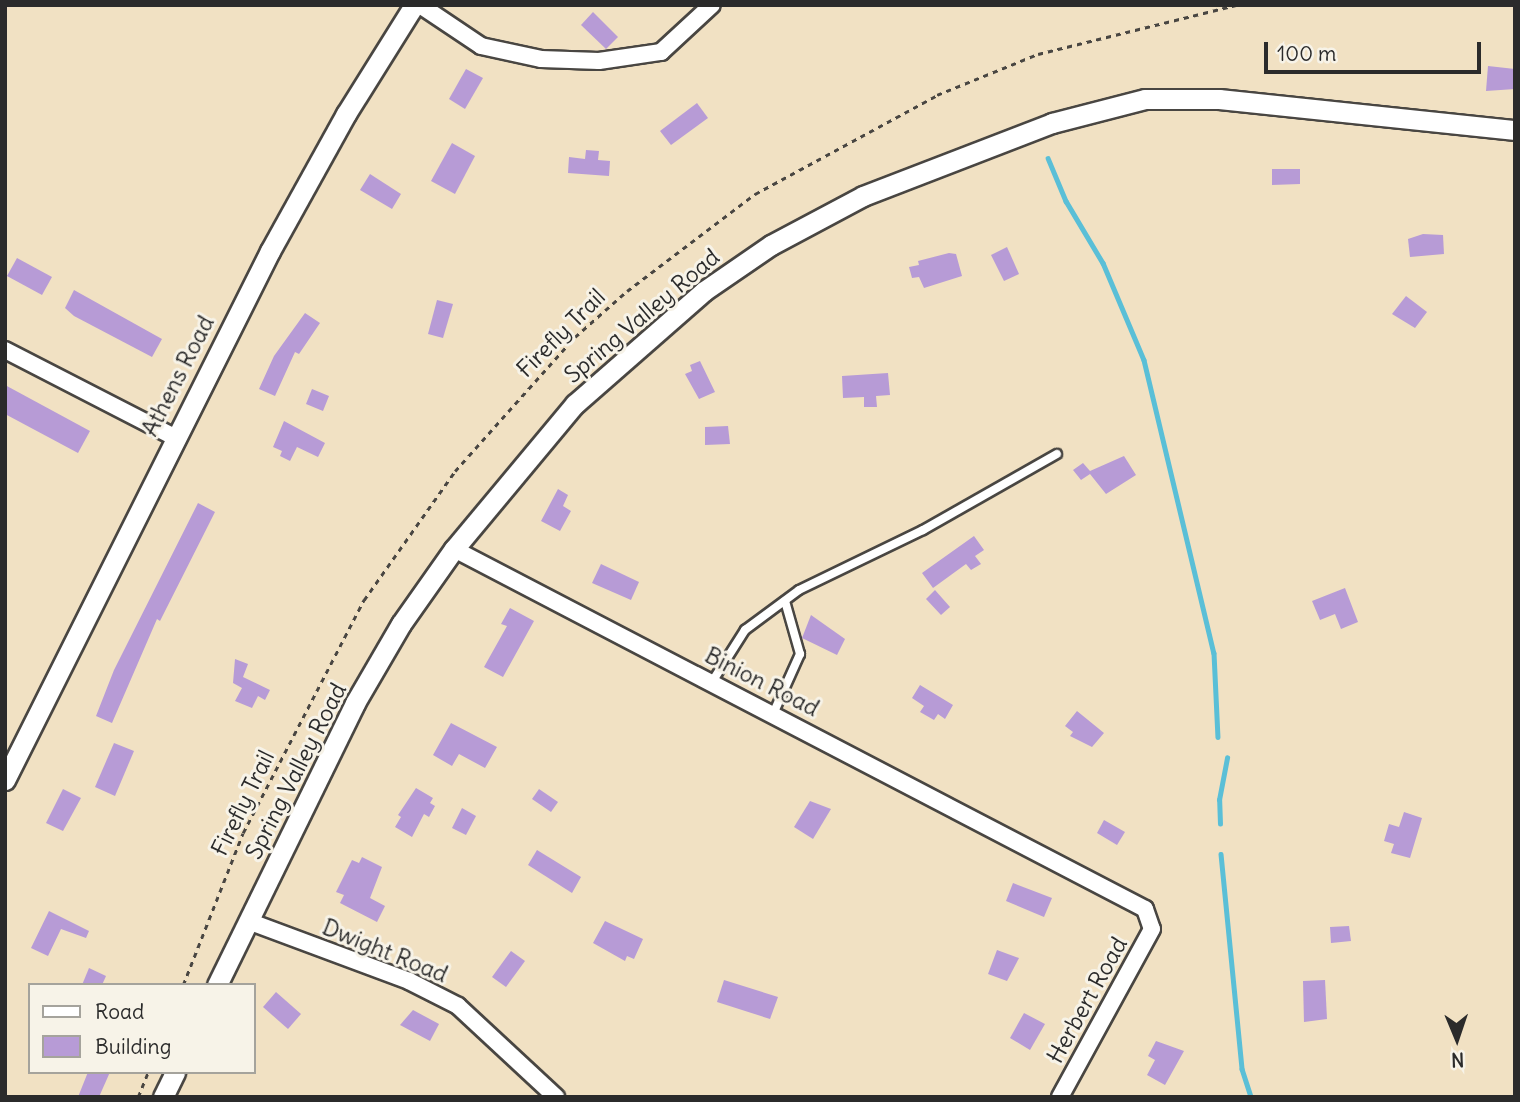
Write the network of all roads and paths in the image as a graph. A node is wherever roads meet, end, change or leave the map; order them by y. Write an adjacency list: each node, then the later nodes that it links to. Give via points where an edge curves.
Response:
1 (414, 5): 7 (street, Athens Road, via 340,125)
2 (420, 5): 3 (street, via 481,46 541,59 598,61 660,52)
3 (712, 5)
4 (1236, 5): 16 (path, Firefly Trail, via 1038,54 937,95 755,194 627,291 575,337 455,471 364,600 243,833)
5 (1515, 130): 9 (street, Spring Valley Road, via 1219,99 1145,99 1052,123 863,196 771,245 670,319 575,404)
6 (5, 350): 7 (street)
7 (174, 437): 13 (street, Athens Road)
8 (1057, 454): 10 (lane)
9 (454, 549): 11 (street, Binion Road); 15 (street, Spring Valley Road, via 401,624 355,703)
10 (785, 601): 11 (lane, via 745,630); 12 (lane, via 800,654)
11 (712, 682): 12 (street, Binion Road)
12 (773, 714): 14 (street, Binion Road)
13 (5, 780)
14 (1050, 857): 23 (street, Herbert Road, via 1138,904 1152,929)
15 (248, 921): 17 (street, Spring Valley Road); 22 (street, Dwight Road, via 409,981 458,1006)
16 (184, 983)
17 (218, 983)
18 (147, 1074): 20 (path)
19 (174, 1074): 21 (street)
20 (138, 1097)
21 (163, 1097)
22 (556, 1097)
23 (1060, 1097)

